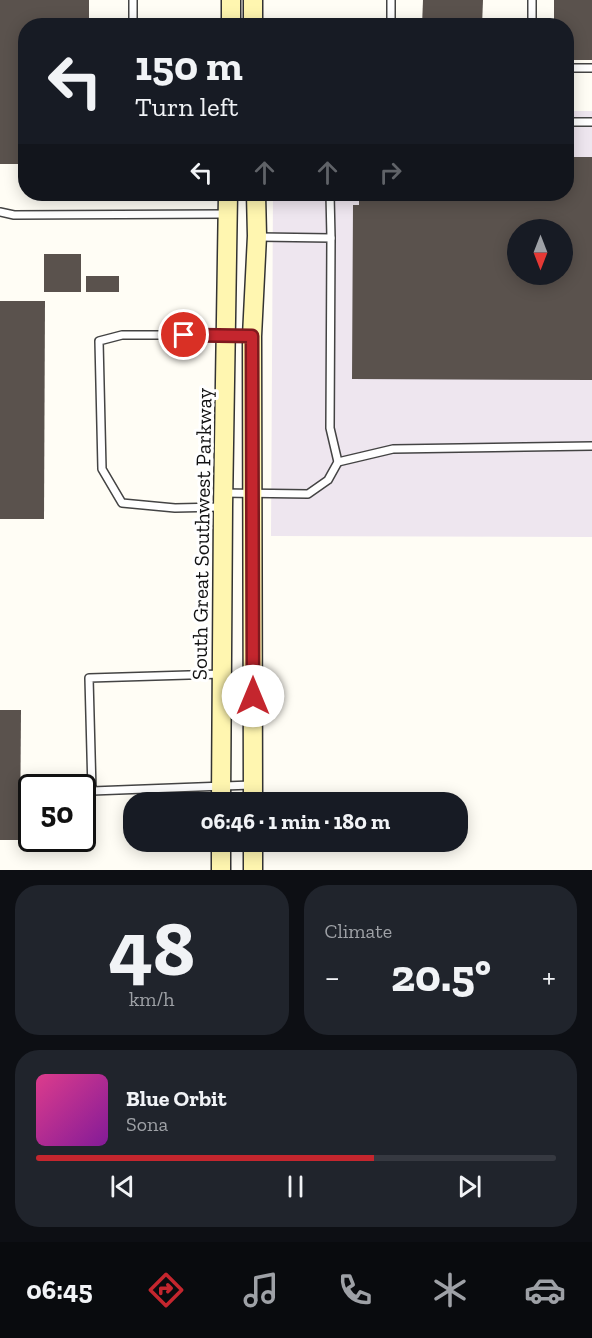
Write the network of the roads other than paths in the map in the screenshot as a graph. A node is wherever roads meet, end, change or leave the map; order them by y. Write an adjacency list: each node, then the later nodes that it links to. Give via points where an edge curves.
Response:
1 (133, 0): 6 (lane)
2 (231, 0): 7 (main road)
3 (253, 0): 8 (main road)
4 (391, 0): 9 (lane)
5 (531, 0): 10 (lane)
6 (133, 18)
7 (231, 18)
8 (253, 18)
9 (391, 18)
10 (532, 18)
11 (574, 68): 12 (lane)
12 (592, 68)
13 (574, 122): 14 (lane)
14 (592, 122)
15 (228, 201): 19 (main road, South Great Southwest Parkway)
16 (256, 201): 20 (main road)
17 (330, 201): 21 (lane)
18 (0, 212): 19 (lane)
19 (228, 214): 22 (main road, South Great Southwest Parkway)
20 (257, 237): 21 (lane); 23 (main road)
21 (331, 238): 25 (lane, via 330,428)
22 (226, 335): 23 (main road); 27 (main road, South Great Southwest Parkway); 27 (lane, via 122,335 99,341 102,469 122,503 175,508)
23 (252, 336): 26 (main road)
24 (592, 446): 25 (lane, via 393,449)
25 (338, 462): 26 (lane, via 328,480 308,494)
26 (253, 493): 27 (lane); 31 (main road)
27 (223, 500): 28 (main road, South Great Southwest Parkway)
28 (223, 674): 29 (lane, via 89,678 92,791); 30 (main road, South Great Southwest Parkway)
29 (135, 792)
30 (221, 792)
31 (253, 792)
32 (221, 852): 34 (main road)
33 (253, 852): 35 (main road)
34 (221, 870)
35 (253, 870)

